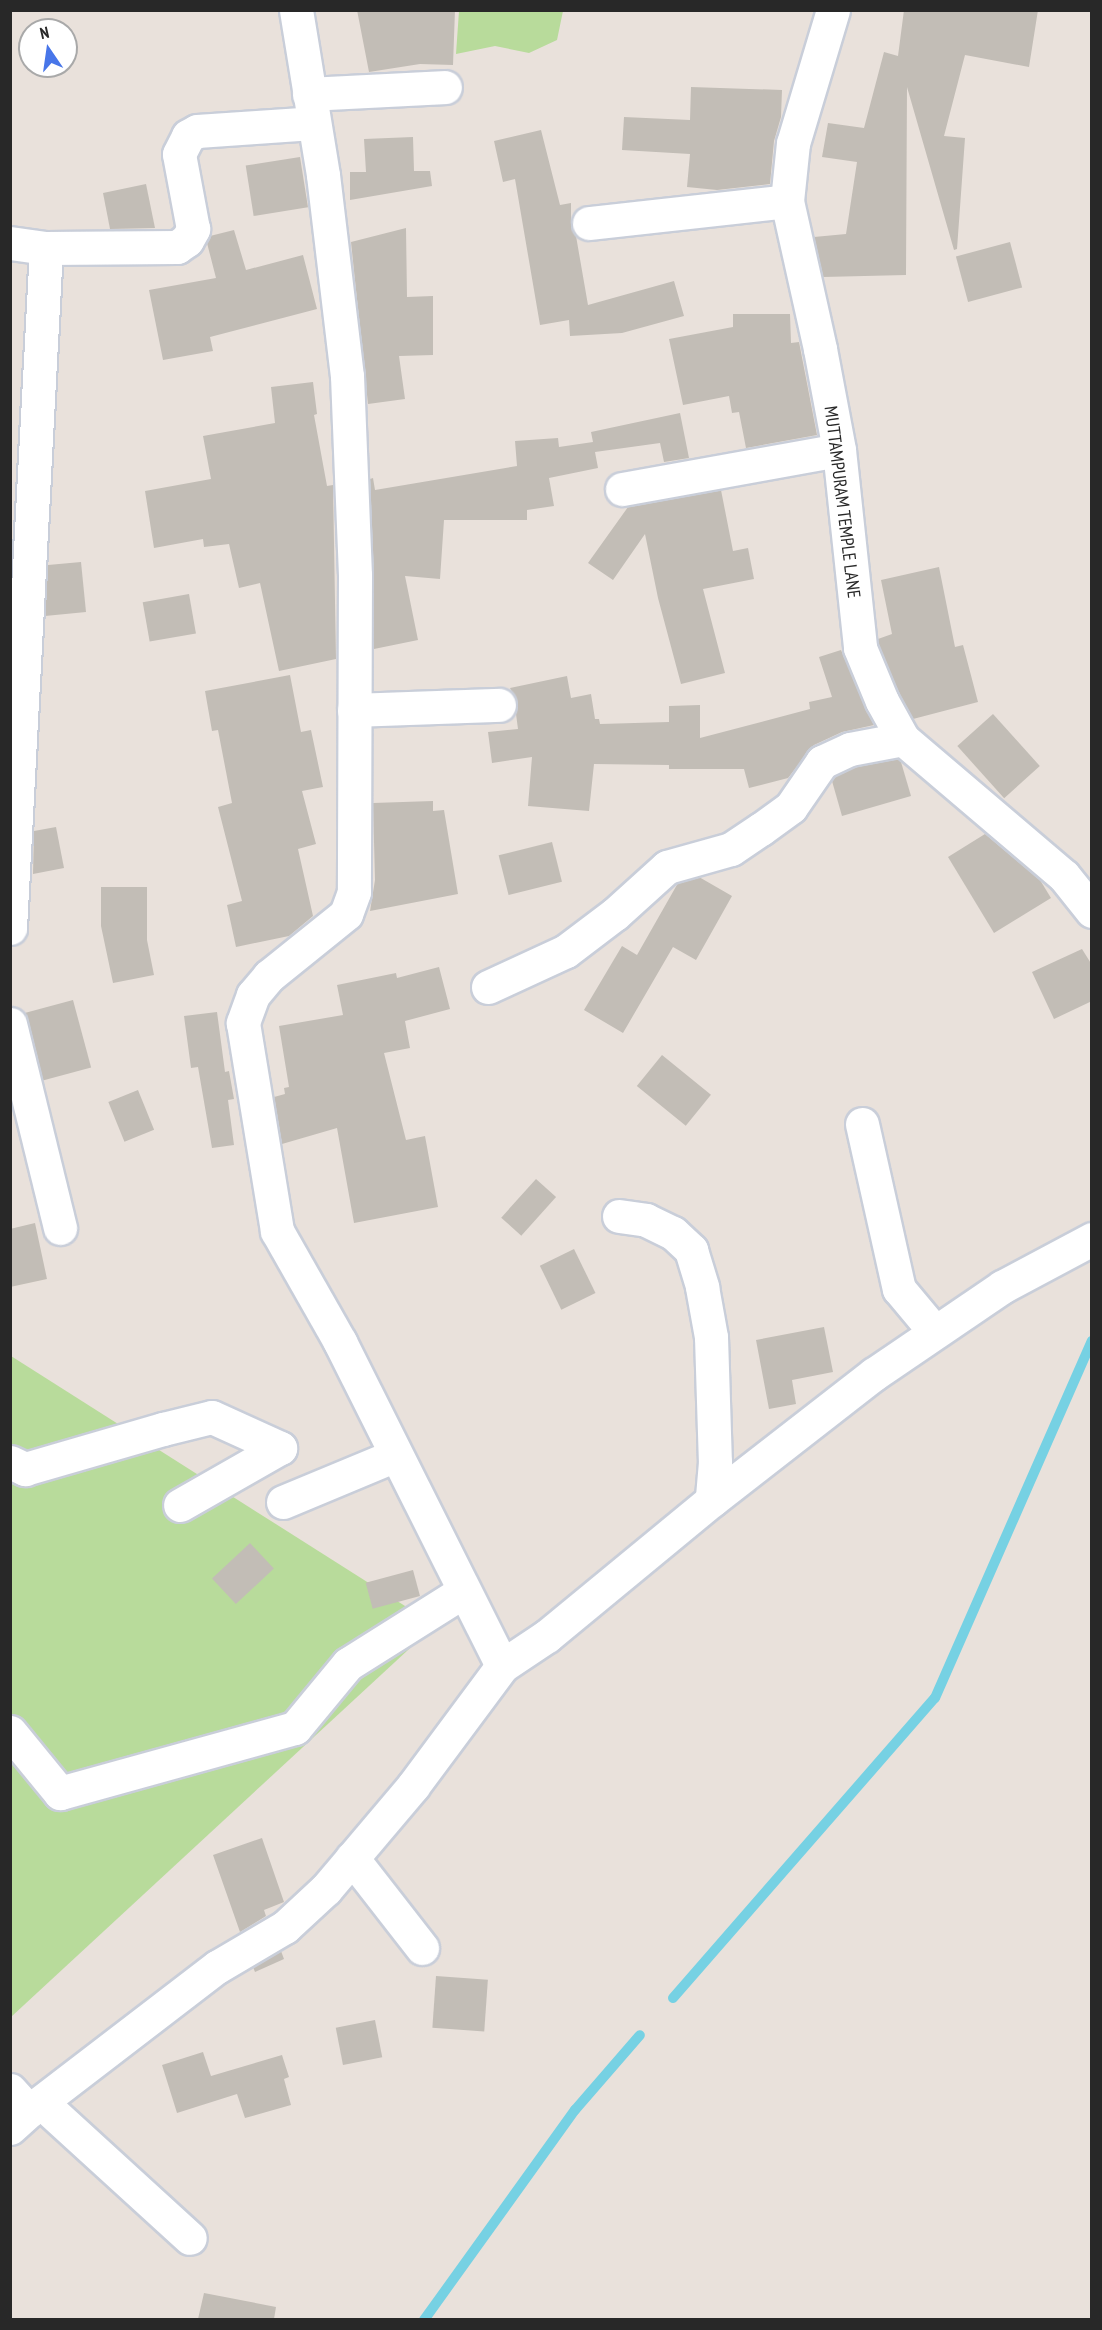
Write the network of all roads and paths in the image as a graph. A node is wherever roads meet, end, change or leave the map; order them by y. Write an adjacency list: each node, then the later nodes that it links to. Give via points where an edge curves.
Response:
1 (296, 10): 4 (street)
2 (833, 10): 5 (street, MUTTAMPURAM TEMPLE LANE, via 793,143)
3 (446, 87): 4 (street)
4 (311, 108): 8 (street, via 197,130 188,136 178,154 192,229 187,240 177,247); 12 (street, via 347,376 355,575)
5 (786, 201): 6 (street); 9 (street, MUTTAMPURAM TEMPLE LANE)
6 (590, 223)
7 (10, 243): 8 (street)
8 (46, 248): 15 (street)
9 (839, 450): 10 (street); 13 (street, MUTTAMPURAM TEMPLE LANE, via 860,648)
10 (622, 489)
11 (499, 705): 12 (street)
12 (354, 710): 23 (street, via 354,892 345,914 269,976 253,995 243,1023 277,1231 340,1342)
13 (903, 739): 14 (street, MUTTAMPURAM TEMPLE LANE, via 1064,876); 16 (street, via 850,749 822,762 791,807 761,829 731,849 667,867 566,951)
14 (1092, 911)
15 (10, 928)
16 (488, 987)
17 (10, 1024): 20 (street)
18 (862, 1124): 22 (street, via 899,1289)
19 (619, 1216): 25 (street, via 646,1220 664,1228 691,1250 711,1337 715,1462)
20 (60, 1228)
21 (1092, 1239): 22 (street, via 1002,1287)
22 (935, 1332): 25 (street, via 814,1419)
23 (396, 1455): 26 (street); 28 (street)
24 (10, 1462): 27 (street, via 25,1469 212,1417 280,1448)
25 (712, 1500): 29 (street, via 547,1636)
26 (283, 1502)
27 (180, 1505)
28 (464, 1592): 29 (street); 30 (street, via 348,1664 295,1728 60,1793)
29 (502, 1666): 31 (street)
30 (10, 1732)
31 (352, 1858): 32 (street); 33 (street, via 285,1927 217,1967)
32 (422, 1947)
33 (23, 2108): 34 (street)
34 (190, 2238)

